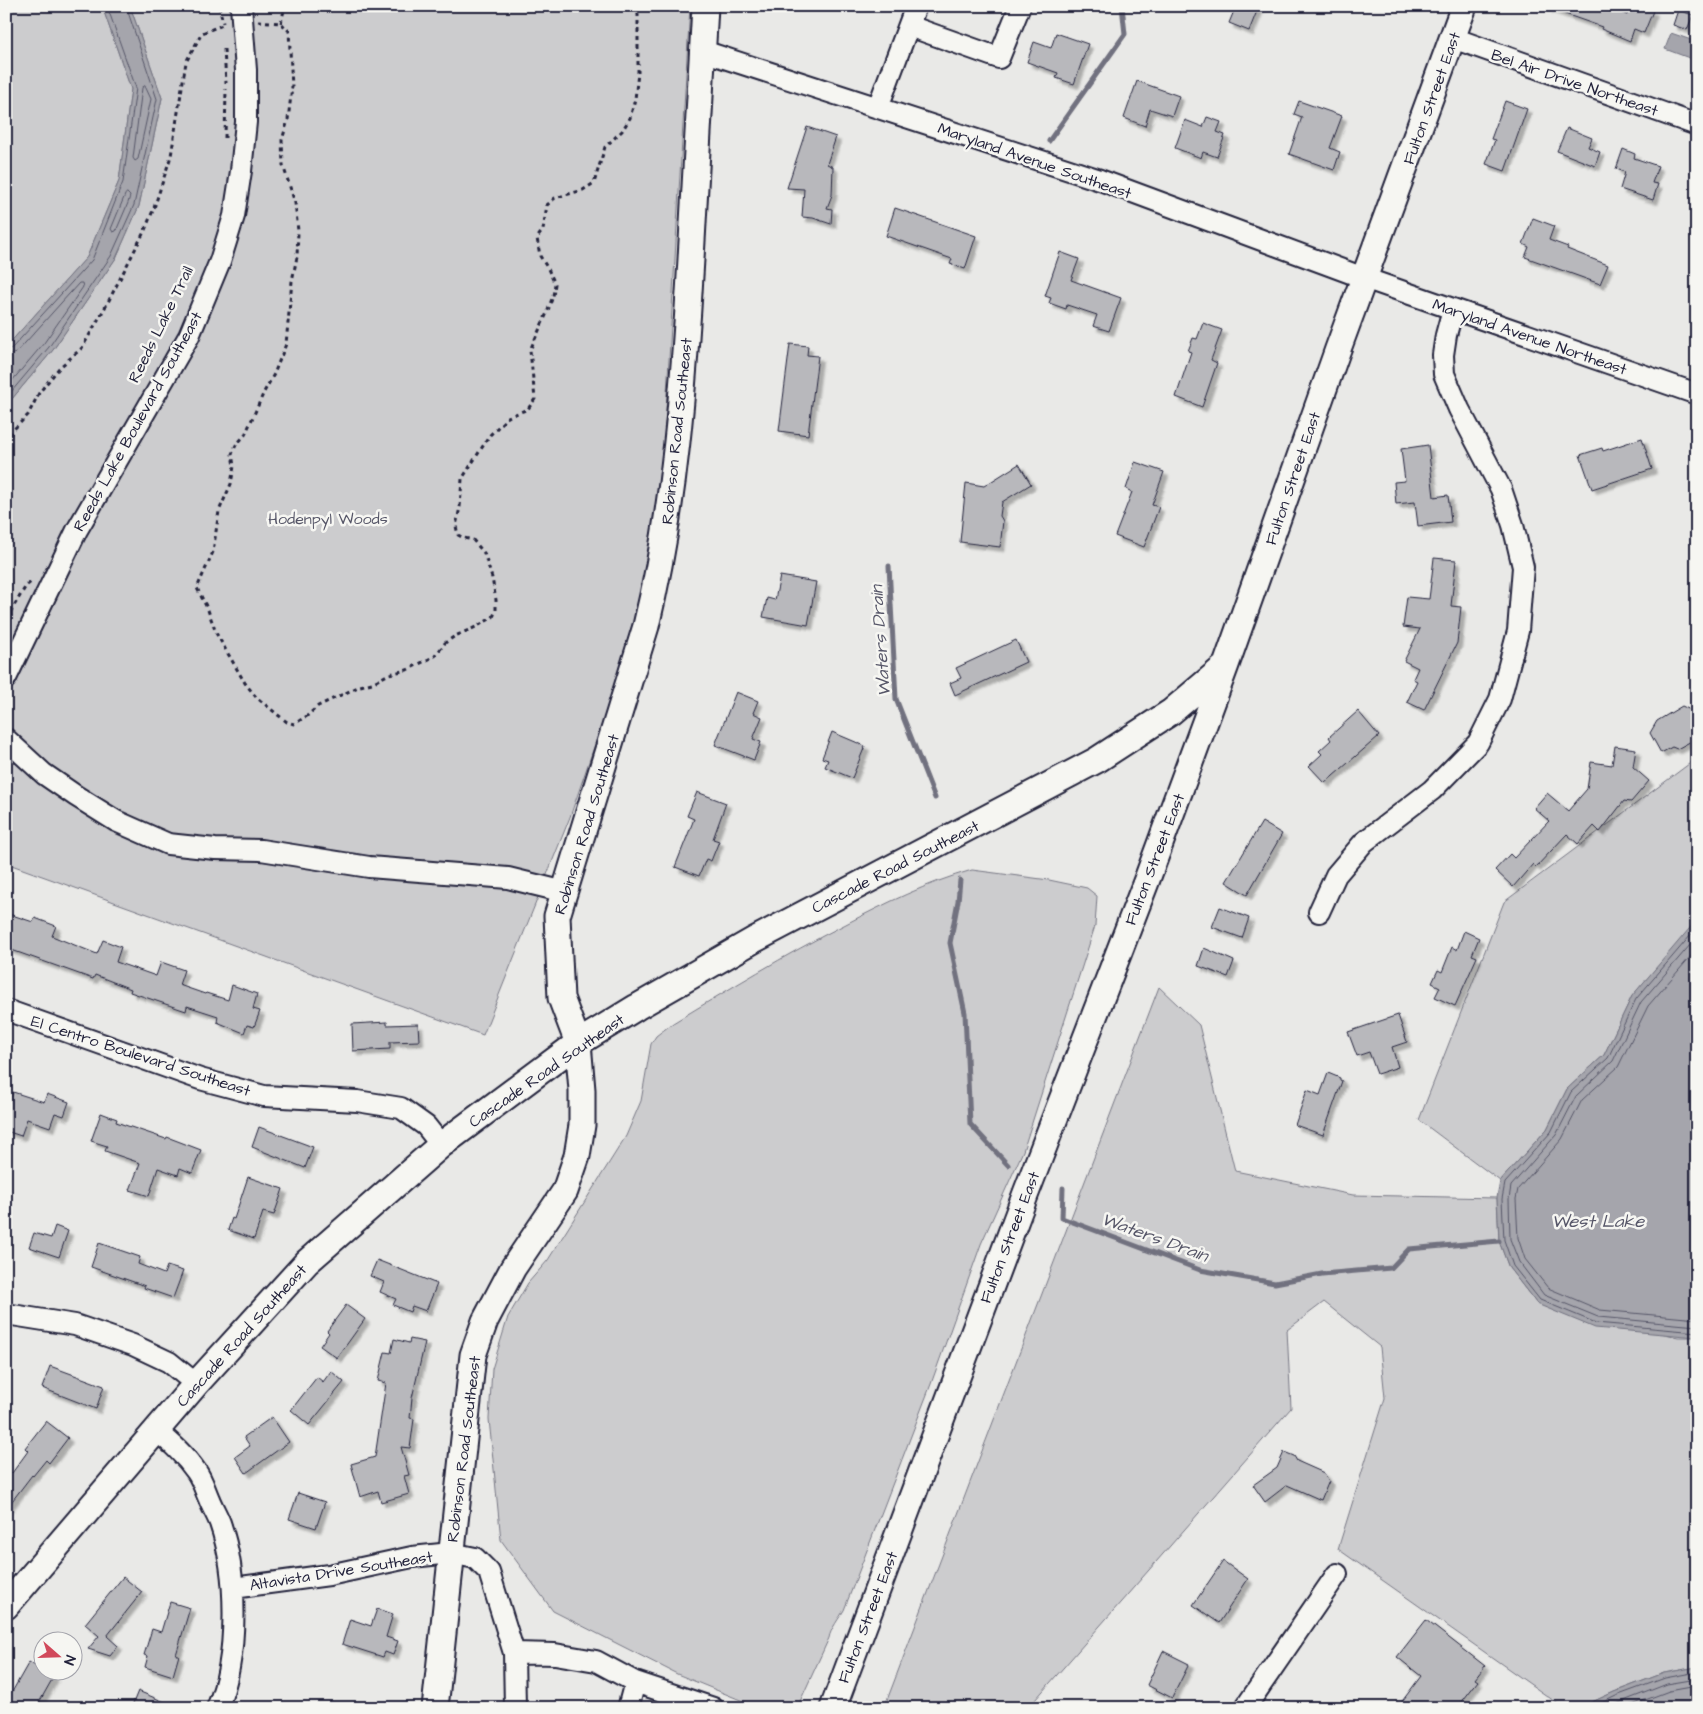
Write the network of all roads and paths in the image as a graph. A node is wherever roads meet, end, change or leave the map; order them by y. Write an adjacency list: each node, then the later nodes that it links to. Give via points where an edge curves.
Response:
1 (219, 6): 10 (path)
2 (285, 6): 9 (path)
3 (638, 6): 9 (path, via 635,98 630,118 605,147 594,183 555,198 547,205 543,230 537,238 540,256 554,284 547,314 530,350 535,399 528,409 508,417 490,435 462,479 456,526 458,535 473,540 484,554 496,600 493,617 455,636 435,656 318,706 294,724 256,697 245,683 197,588 213,552 219,511 231,484 232,454 245,435 286,344 298,231 295,203 283,165 282,140 292,87 289,31)
4 (705, 6): 15 (main road, Robinson Road Southeast)
5 (916, 6): 11 (street)
6 (1020, 6): 11 (street, via 999,58)
7 (1464, 6): 13 (main road, Fulton Street East)
8 (242, 13): 9 (path); 10 (path); 26 (street, Reeds Lake Boulevard Southeast, via 246,70 242,171 234,216 220,262 189,336 77,530)
9 (281, 23)
10 (223, 24): 12 (path); 22 (path, via 202,33 186,62 169,164 145,230 107,304 82,348 58,368)
11 (909, 26): 16 (street)
12 (224, 33)
13 (1453, 38): 17 (street, Bel Air Drive Northeast); 19 (main road, Fulton Street East)
14 (224, 41): 18 (path)
15 (703, 50): 16 (street, Maryland Avenue Southeast); 28 (main road, Robinson Road Southeast, via 687,330 673,473 655,590)
16 (878, 107): 19 (street, Maryland Avenue Southeast, via 1100,180)
17 (1697, 125)
18 (224, 143)
19 (1364, 278): 20 (street, Maryland Avenue Northeast); 25 (main road, Fulton Street East)
20 (1454, 309): 21 (street, Maryland Avenue Northeast); 29 (street, via 1446,336 1444,374 1459,410 1501,489 1513,525 1523,567 1518,631 1500,699 1478,743 1432,790 1364,842 1336,875)
21 (1697, 394)
22 (6, 442)
23 (32, 581): 24 (path)
24 (6, 619)
25 (1226, 665): 31 (main road, Cascade Road Southeast, via 1171,712 1097,760 719,959); 47 (main road, Fulton Street East)
26 (6, 678)
27 (6, 740): 28 (street, via 44,774 76,796 116,821 168,844 261,850 368,867 508,878)
28 (565, 892): 31 (main road, Robinson Road Southeast, via 557,916 562,998)
29 (1319, 912)
30 (6, 1010): 32 (street, El Centro Boulevard Southeast, via 200,1079 264,1096 357,1101 401,1108 426,1126)
31 (578, 1043): 32 (main road, Cascade Road Southeast); 36 (main road, Robinson Road Southeast, via 582,1125 578,1156 565,1191 513,1268 485,1320 473,1355)
32 (441, 1144): 34 (main road, Cascade Road Southeast, via 307,1262)
33 (6, 1314): 34 (street, via 74,1325 133,1344 169,1362)
34 (196, 1384): 35 (main road, Cascade Road Southeast)
35 (156, 1430): 38 (street, Altavista Drive Southeast, via 181,1452 197,1472 220,1523); 39 (main road, Cascade Road Southeast)
36 (451, 1553): 38 (street, Altavista Drive Southeast); 40 (street, Altavista Drive Southeast, via 475,1558 488,1572); 43 (main road, Robinson Road Southeast)
37 (1337, 1574): 48 (street)
38 (233, 1588): 42 (street, via 231,1656)
39 (6, 1606)
40 (514, 1653): 41 (street, via 556,1654 596,1661); 44 (street, Altavista Drive Southeast)
41 (636, 1682): 45 (street); 46 (street)
42 (216, 1708)
43 (435, 1708)
44 (515, 1708)
45 (628, 1708)
46 (713, 1708)
47 (833, 1708)
48 (1245, 1708)

